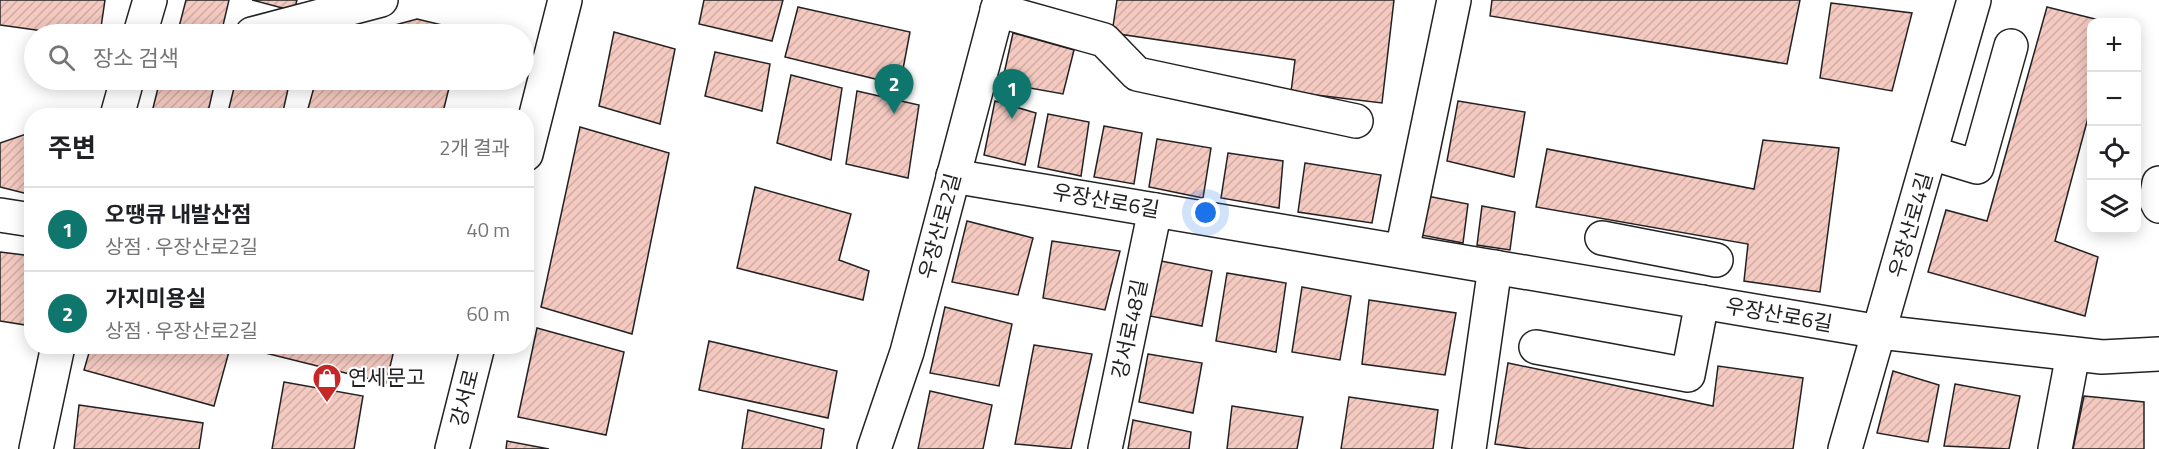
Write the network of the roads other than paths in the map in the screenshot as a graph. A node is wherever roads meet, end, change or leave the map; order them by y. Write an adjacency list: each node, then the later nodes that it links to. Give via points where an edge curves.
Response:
1 (150, 0): 7 (street)
2 (381, 0): 8 (street)
3 (566, 0): 13 (street)
4 (1454, 0): 21 (street)
5 (1974, 0): 14 (street, 우장산로4길)
6 (999, 5): 12 (street, via 1104,40 1137,74); 15 (street, 우장산로2길)
7 (143, 24)
8 (290, 24)
9 (2011, 46): 14 (street, via 1977,167)
10 (124, 90): 11 (street)
11 (119, 108)
12 (1356, 121)
13 (534, 123)
14 (1931, 153): 26 (street, 우장산로4길)
15 (953, 176): 16 (street, 우장산로6길); 34 (street, 우장산로2길, via 907,352)
16 (1155, 210): 21 (street, 우장산로6길); 35 (street, 강서로48길)
17 (0, 215): 18 (street)
18 (24, 219)
19 (1602, 238): 20 (street)
20 (1665, 249): 22 (street); 24 (street)
21 (1402, 251): 23 (street, 우장산로6길)
22 (1716, 260)
23 (1495, 267): 24 (street, 우장산로6길); 36 (street)
24 (1657, 294): 25 (street, 우장산로6길)
25 (1702, 302): 26 (street, 우장산로6길); 27 (street, via 1688,375)
26 (1881, 332): 30 (street, 우장산로6길); 37 (street, 우장산로4길)
27 (1536, 347)
28 (56, 354): 32 (street)
29 (476, 354): 33 (street, 강서로)
30 (2073, 354): 31 (street, 우장산로6길); 38 (street)
31 (2159, 354)
32 (36, 449)
33 (452, 449)
34 (874, 449)
35 (1105, 449)
36 (1469, 449)
37 (1845, 449)
38 (2055, 449)

